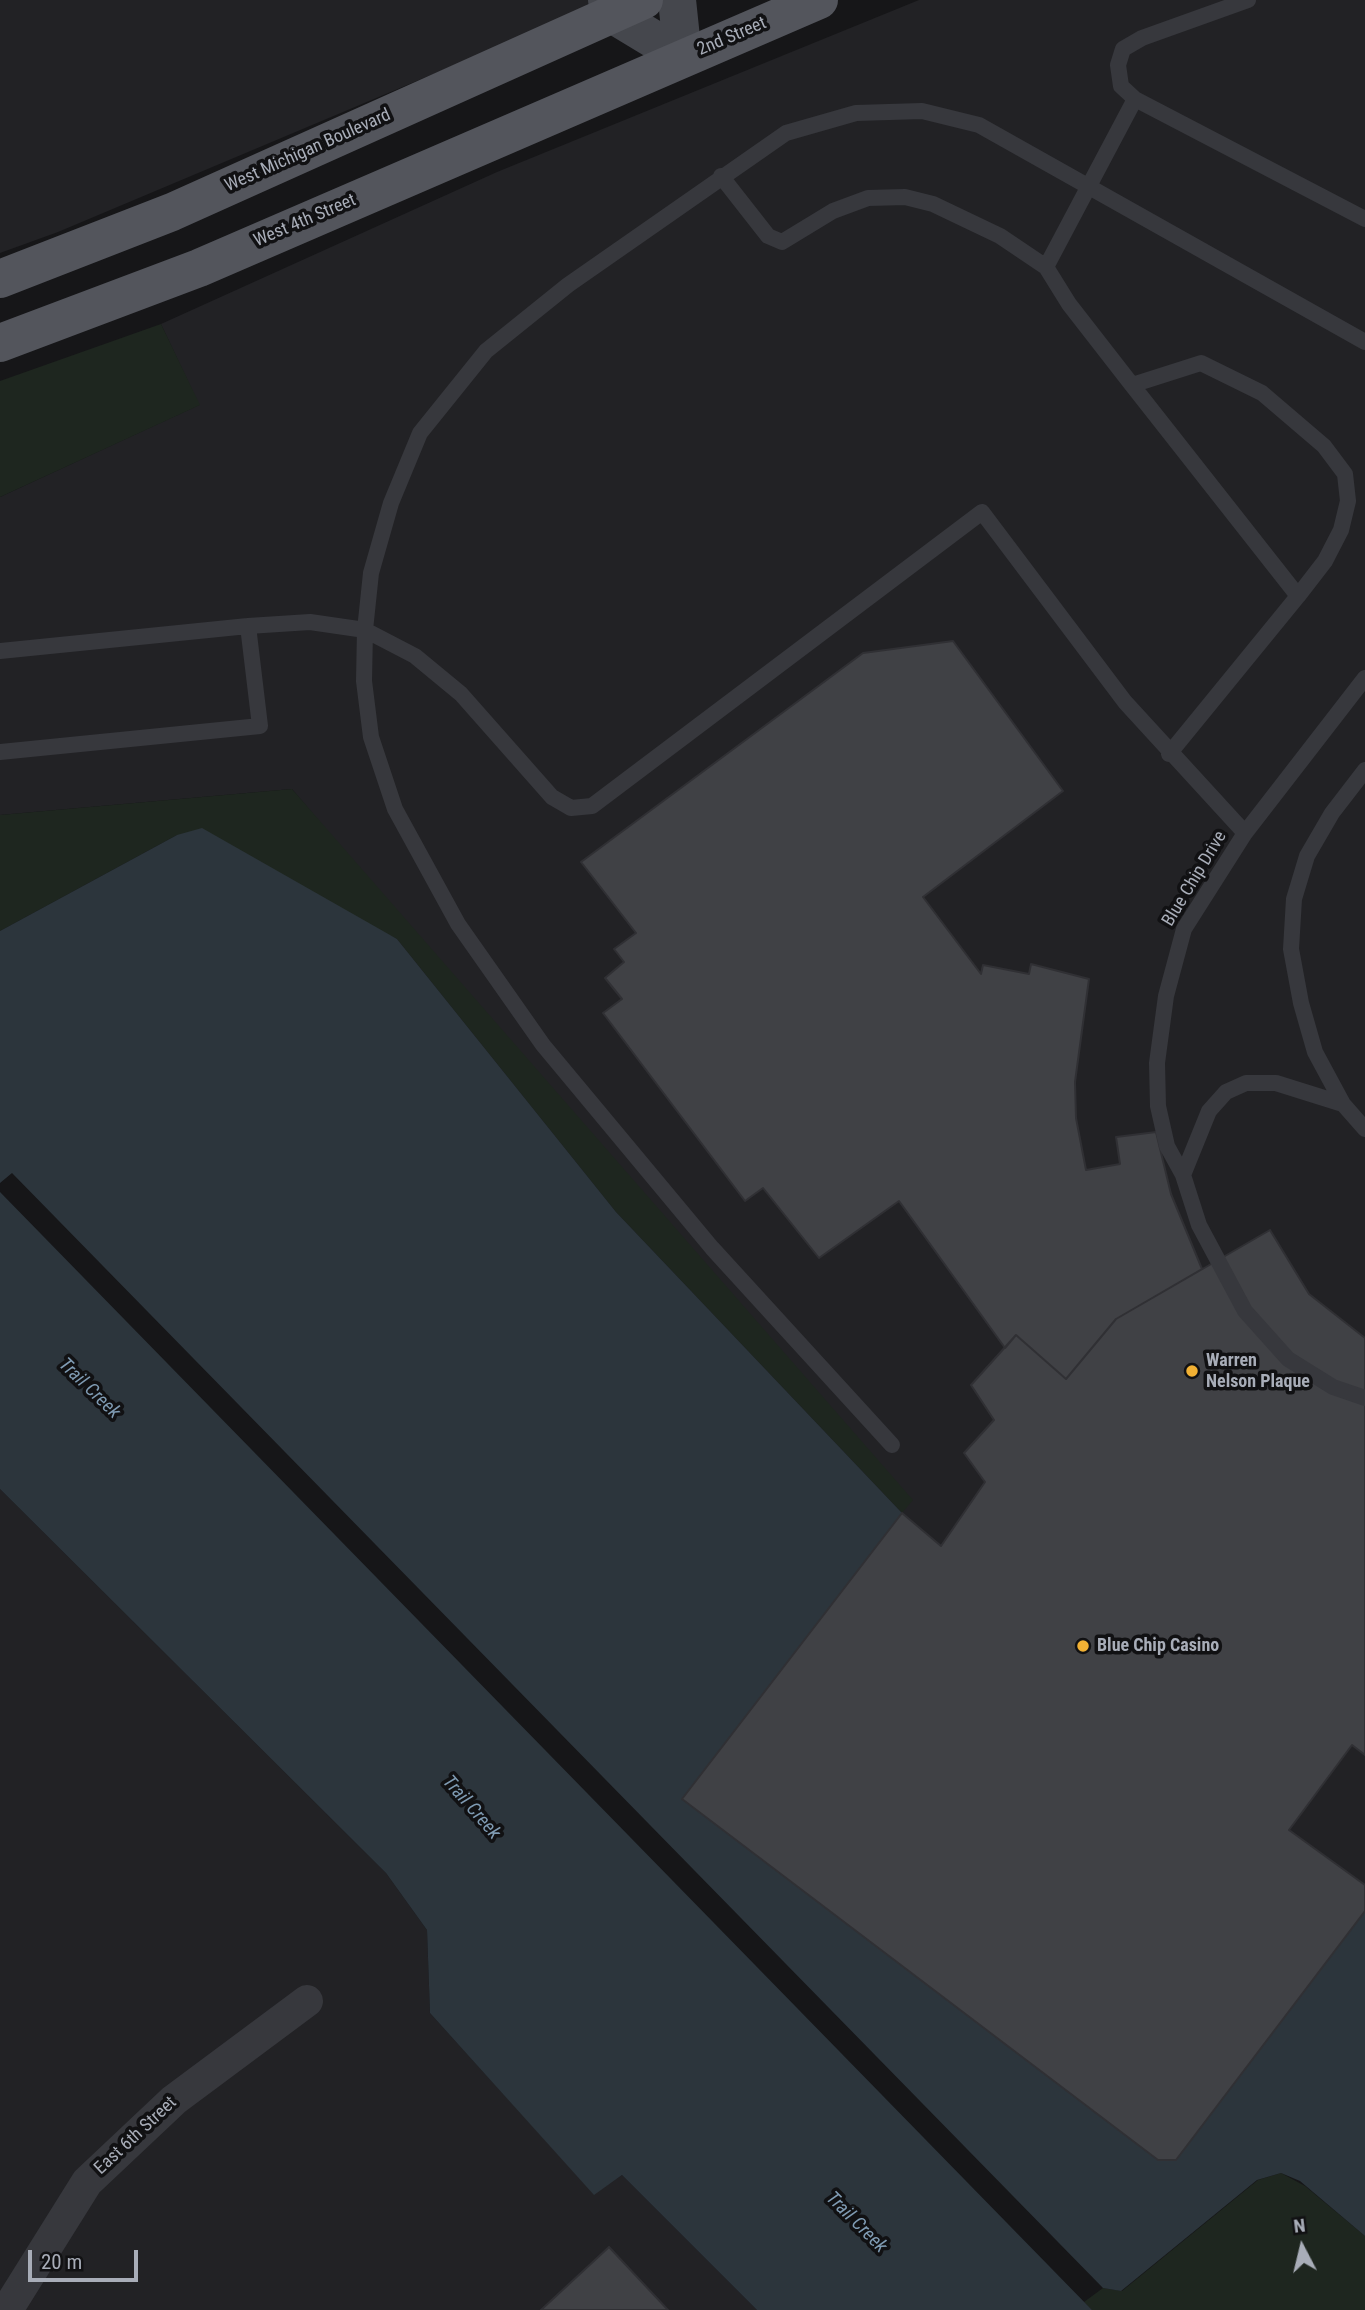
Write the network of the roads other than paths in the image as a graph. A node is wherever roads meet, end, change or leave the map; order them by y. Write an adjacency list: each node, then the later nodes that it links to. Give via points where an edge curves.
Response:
1 (677, 0): 5 (street, 2nd Street)
2 (819, 0): 5 (main road, 2nd Street)
3 (1248, 0): 6 (lane, via 1123,49 1118,65 1121,86)
4 (621, 5): 5 (street, 2nd Street); 11 (main road, West Michigan Boulevard, via 172,212)
5 (683, 57): 13 (main road, West 4th Street, via 199,268)
6 (1135, 99): 8 (lane); 9 (lane)
7 (721, 176): 8 (lane, via 786,134 856,113 922,111 979,125); 10 (lane, via 768,236 782,242 856,202 905,197 933,204 1000,236); 17 (lane, via 526,317 486,351 451,393 420,433 391,503 371,573)
8 (1087, 186): 10 (lane); 12 (lane)
9 (1365, 219)
10 (1046, 267): 14 (lane)
11 (0, 279)
12 (1363, 339)
13 (0, 343)
14 (1132, 385): 15 (lane); 15 (lane, via 1201,363 1262,393 1324,446 1345,474 1348,501 1341,530 1325,561)
15 (1298, 596): 21 (lane)
16 (248, 625): 17 (lane, via 310,622); 18 (lane); 20 (lane, via 260,726)
17 (365, 630): 21 (lane, via 415,656 461,694 552,797 571,808 592,806 982,512); 28 (lane, via 364,681 371,737 395,809 458,924 543,1045 676,1205)
18 (0, 651)
19 (1365, 678): 23 (lane, Blue Chip Drive)
20 (0, 752)
21 (1169, 754): 23 (lane)
22 (1365, 769): 24 (lane, via 1307,856 1294,899 1291,949 1301,1003 1315,1052)
23 (1245, 833): 26 (lane, Blue Chip Drive, via 1184,929 1166,996 1157,1063 1158,1106 1167,1146)
24 (1343, 1104): 25 (lane); 26 (lane, via 1276,1083 1246,1083 1226,1092 1209,1111)
25 (1365, 1129)
26 (1183, 1175): 27 (lane, Blue Chip Drive, via 1199,1225 1245,1311 1288,1359 1333,1387)
27 (1365, 1398)
28 (892, 1445)
29 (307, 2001): 30 (street, East 6th Street, via 174,2100 87,2182)
30 (7, 2310)

